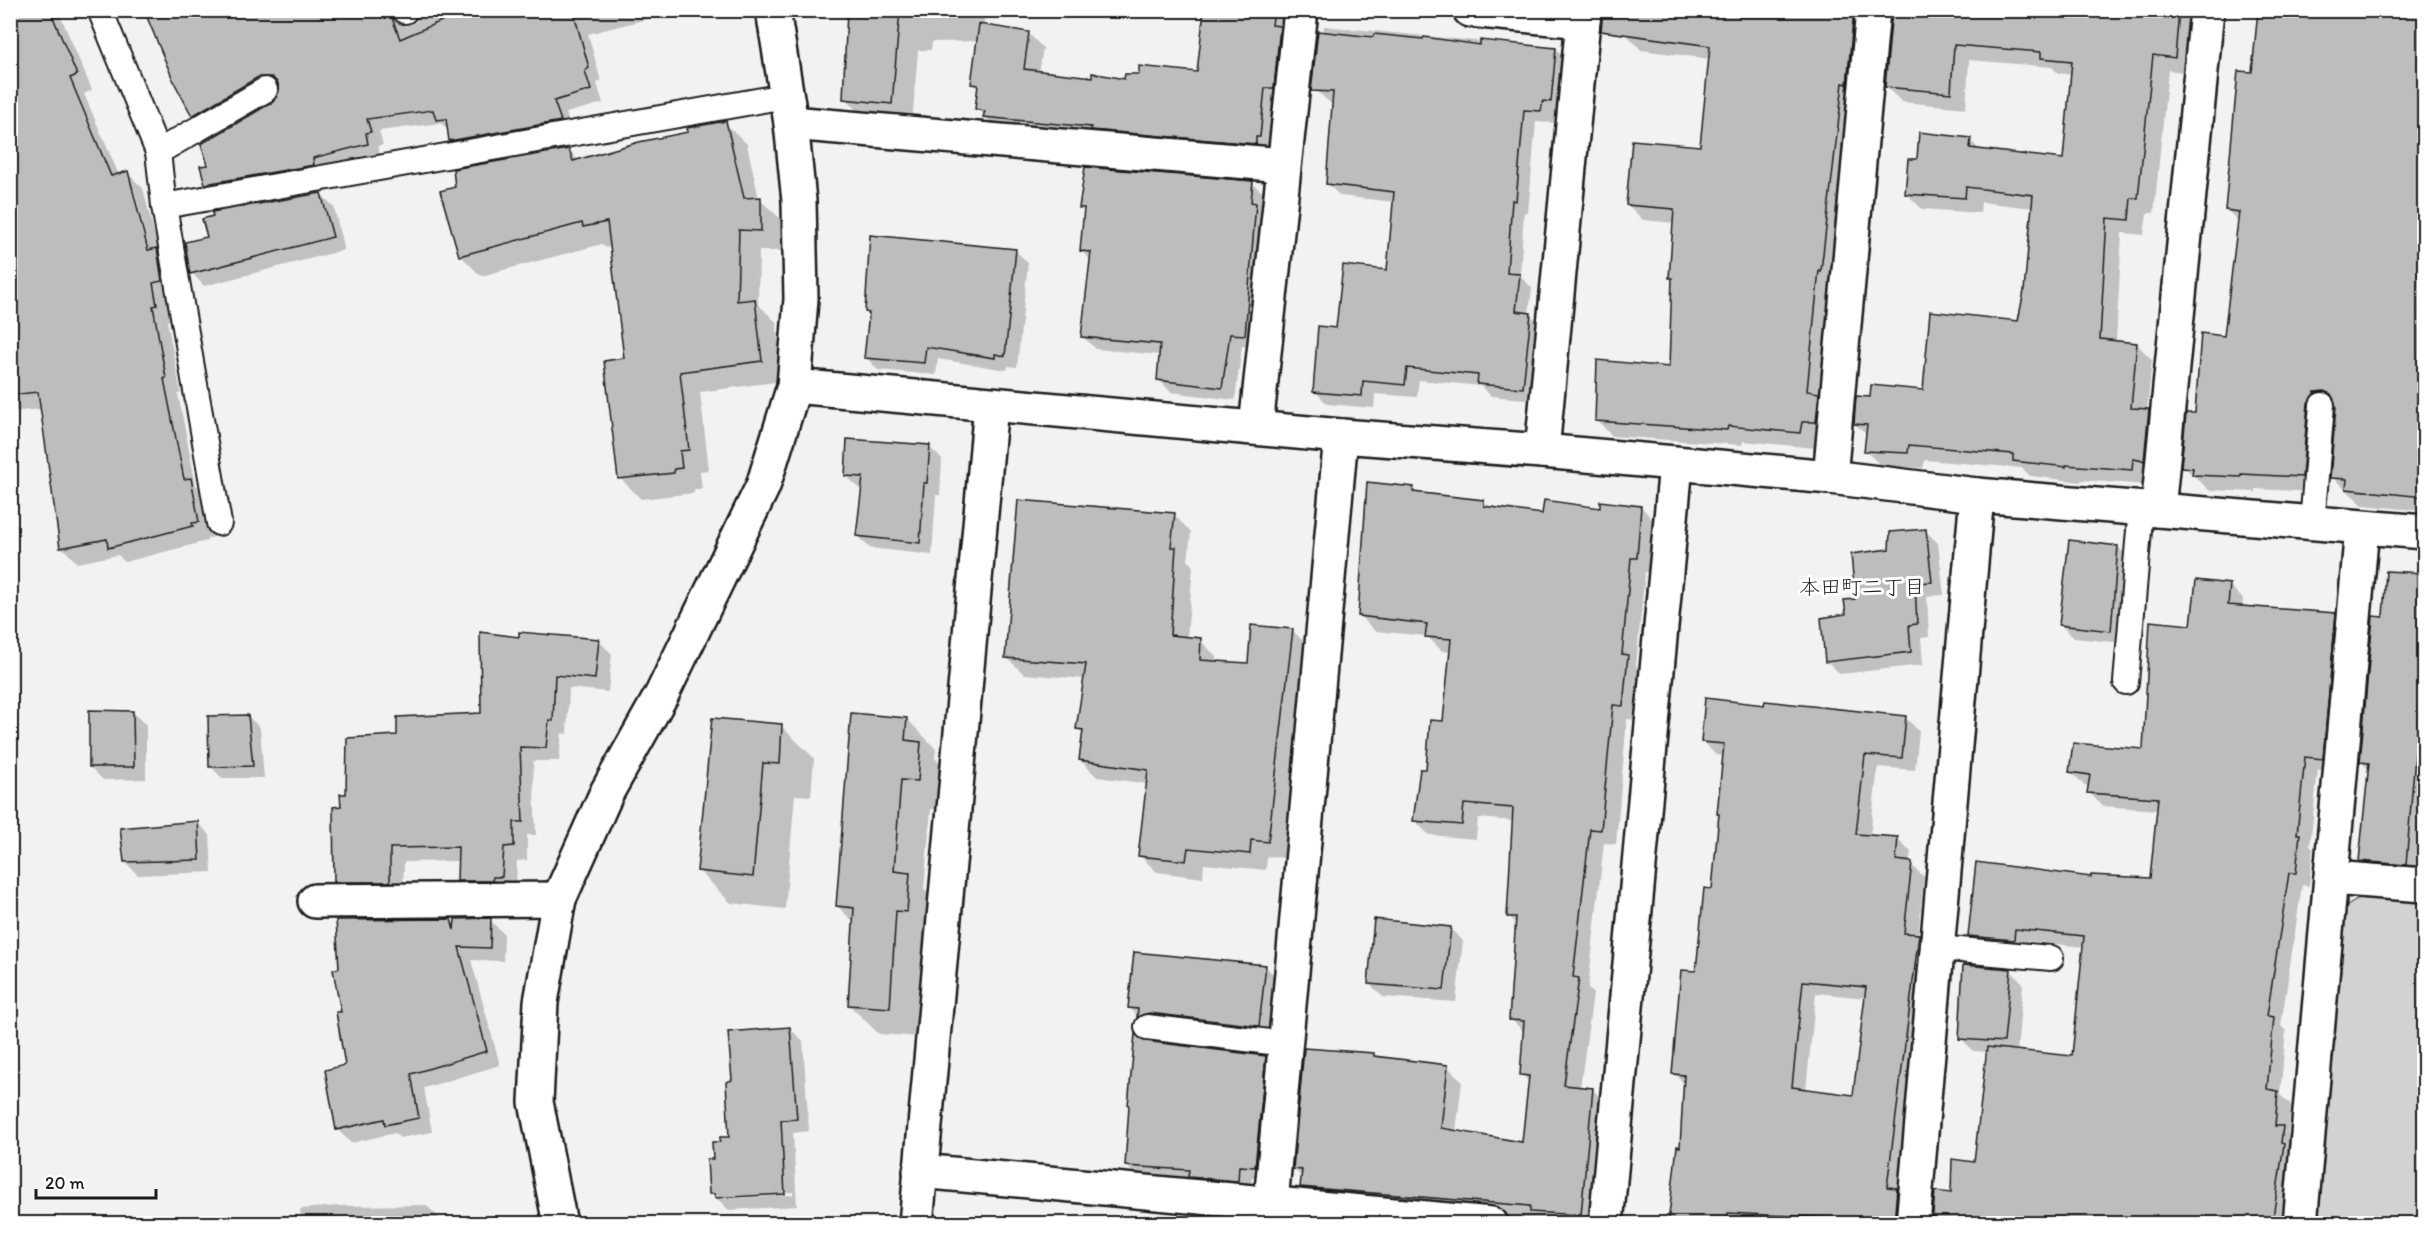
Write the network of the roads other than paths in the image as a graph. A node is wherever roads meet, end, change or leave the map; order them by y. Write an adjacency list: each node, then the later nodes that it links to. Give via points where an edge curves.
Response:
1 (100, 10): 10 (lane)
2 (773, 10): 9 (street)
3 (1301, 10): 11 (street)
4 (1470, 10): 7 (street)
5 (1873, 10): 20 (street)
6 (2207, 10): 22 (street)
7 (1583, 16): 18 (street)
8 (265, 90): 10 (lane)
9 (788, 110): 11 (street); 12 (lane); 13 (street, via 799,201 801,299)
10 (158, 152): 12 (lane)
11 (1283, 165): 16 (street)
12 (164, 206): 23 (lane)
13 (794, 386): 14 (street); 30 (street, via 763,486 662,694 607,792)
14 (991, 405): 16 (street); 36 (street)
15 (2322, 405): 24 (lane)
16 (1256, 427): 17 (street)
17 (1341, 436): 18 (street); 35 (street)
18 (1542, 451): 19 (street)
19 (1676, 464): 20 (street); 41 (street)
20 (1830, 477): 21 (street)
21 (1977, 495): 22 (street); 32 (street)
22 (2150, 508): 24 (street); 27 (lane)
23 (219, 523)
24 (2312, 524): 25 (street)
25 (2362, 528): 26 (street); 28 (street)
26 (2424, 532)
27 (2126, 682)
28 (2331, 878): 29 (street); 43 (street)
29 (2424, 885)
30 (559, 899): 31 (street); 38 (street, via 541,1002 536,1102)
31 (315, 901)
32 (1937, 948): 33 (lane); 42 (street)
33 (2051, 958)
34 (1147, 1027): 35 (lane)
35 (1286, 1044): 37 (street)
36 (920, 1172): 37 (street); 39 (street)
37 (1270, 1214): 40 (street)
38 (560, 1224)
39 (916, 1224)
40 (1491, 1224)
41 (1606, 1224)
42 (1913, 1224)
43 (2300, 1224)

